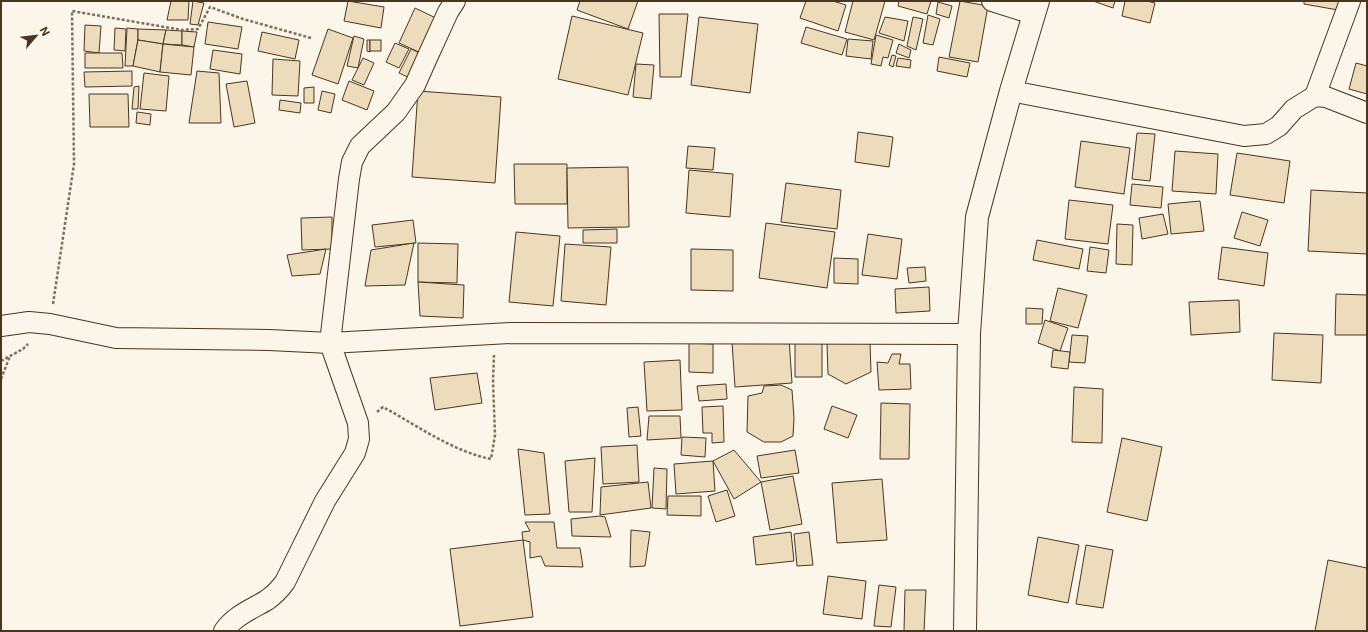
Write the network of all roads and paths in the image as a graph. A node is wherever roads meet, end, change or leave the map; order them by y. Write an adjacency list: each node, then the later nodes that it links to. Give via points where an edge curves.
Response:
1 (455, 1): 13 (street, via 415,85 396,112 360,146 352,162)
2 (992, 1): 4 (street)
3 (1350, 1): 7 (street)
4 (1036, 8): 6 (main road)
5 (311, 38): 9 (path, via 210,7 198,28 182,30 72,11 74,164)
6 (1011, 91): 7 (street, via 1244,136 1266,134 1279,126 1294,109); 12 (main road, via 977,217)
7 (1315, 96): 8 (street, via 1326,97)
8 (1367, 113)
9 (50, 324): 10 (street, via 28,322); 13 (street, via 116,338)
10 (1, 326)
11 (495, 334): 12 (street); 13 (street); 18 (path, via 495,435 491,459 447,443 383,407)
12 (969, 334): 20 (main road)
13 (330, 343): 19 (street, via 358,423 359,439 355,453 325,501 285,582 278,591 241,615)
14 (22, 349): 15 (path)
15 (10, 356): 16 (path); 17 (path)
16 (1, 361)
17 (1, 379)
18 (372, 417)
19 (224, 631)
20 (966, 631)

